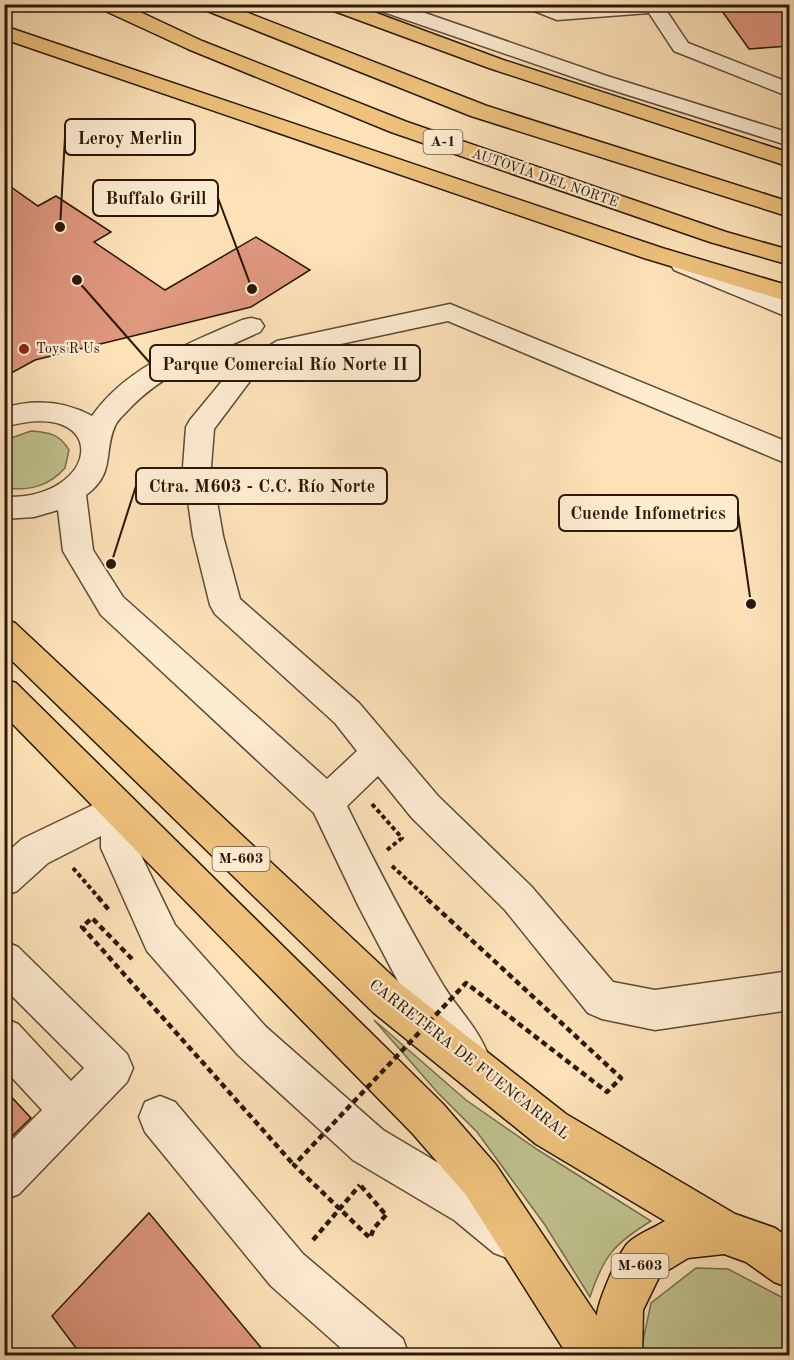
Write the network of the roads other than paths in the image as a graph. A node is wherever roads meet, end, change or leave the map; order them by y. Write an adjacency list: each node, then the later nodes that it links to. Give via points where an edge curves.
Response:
1 (106, 4): 17 (highway, AUTOVÍA DEL NORTE / A-1, via 195,45 399,127)
2 (207, 4): 8 (highway, A-1)
3 (333, 4): 10 (highway, via 496,64)
4 (379, 4): 11 (street)
5 (534, 4): 6 (street, via 556,15)
6 (653, 6): 9 (street, via 681,47)
7 (4, 32): 16 (highway)
8 (354, 61): 14 (highway); 15 (highway, A-1, via 478,111)
9 (788, 86)
10 (700, 130): 12 (street); 13 (highway)
11 (789, 140)
12 (789, 153)
13 (789, 160)
14 (770, 182)
15 (789, 210)
16 (653, 253): 18 (highway); 19 (street)
17 (789, 258)
18 (789, 294)
19 (789, 310)
20 (251, 326): 21 (street, via 172,362)
21 (136, 386): 22 (street); 24 (street, via 103,420)
22 (53, 412): 23 (street, via 33,411); 24 (street, via 82,423)
23 (4, 418)
24 (96, 443): 26 (street, via 96,458 90,472)
25 (789, 455): 30 (street, via 450,312 286,347 241,375 200,426 197,467 208,536 226,605 348,713)
26 (71, 491): 27 (street, via 42,505); 31 (street, via 78,551 112,606)
27 (4, 508)
28 (4, 632): 37 (highway, CARRETERA DE FUENCARRAL / M-603, via 388,999)
29 (4, 693): 32 (highway, M-603)
30 (379, 752): 31 (street); 35 (street, via 425,807 518,898 602,999 655,1010)
31 (338, 791): 37 (street, via 372,895 427,996)
32 (118, 809): 33 (street, via 35,851); 42 (highway, M-603, via 428,1119 481,1180); 42 (street, via 119,848 160,938 252,1041 368,1145 469,1205)
33 (4, 879)
34 (4, 960): 38 (street, via 113,1068)
35 (789, 990)
36 (4, 1038): 38 (street)
37 (486, 1077): 41 (highway, CARRETERA DE FUENCARRAL / M-603, via 551,1129)
38 (71, 1111): 40 (street)
39 (160, 1118): 44 (street, via 287,1270)
40 (4, 1179)
41 (724, 1232): 43 (highway, M-603, via 759,1244); 46 (highway, M-603, via 682,1236 644,1258 620,1307)
42 (526, 1249): 45 (highway, M-603)
43 (789, 1266)
44 (386, 1356)
45 (596, 1356)
46 (619, 1356)

